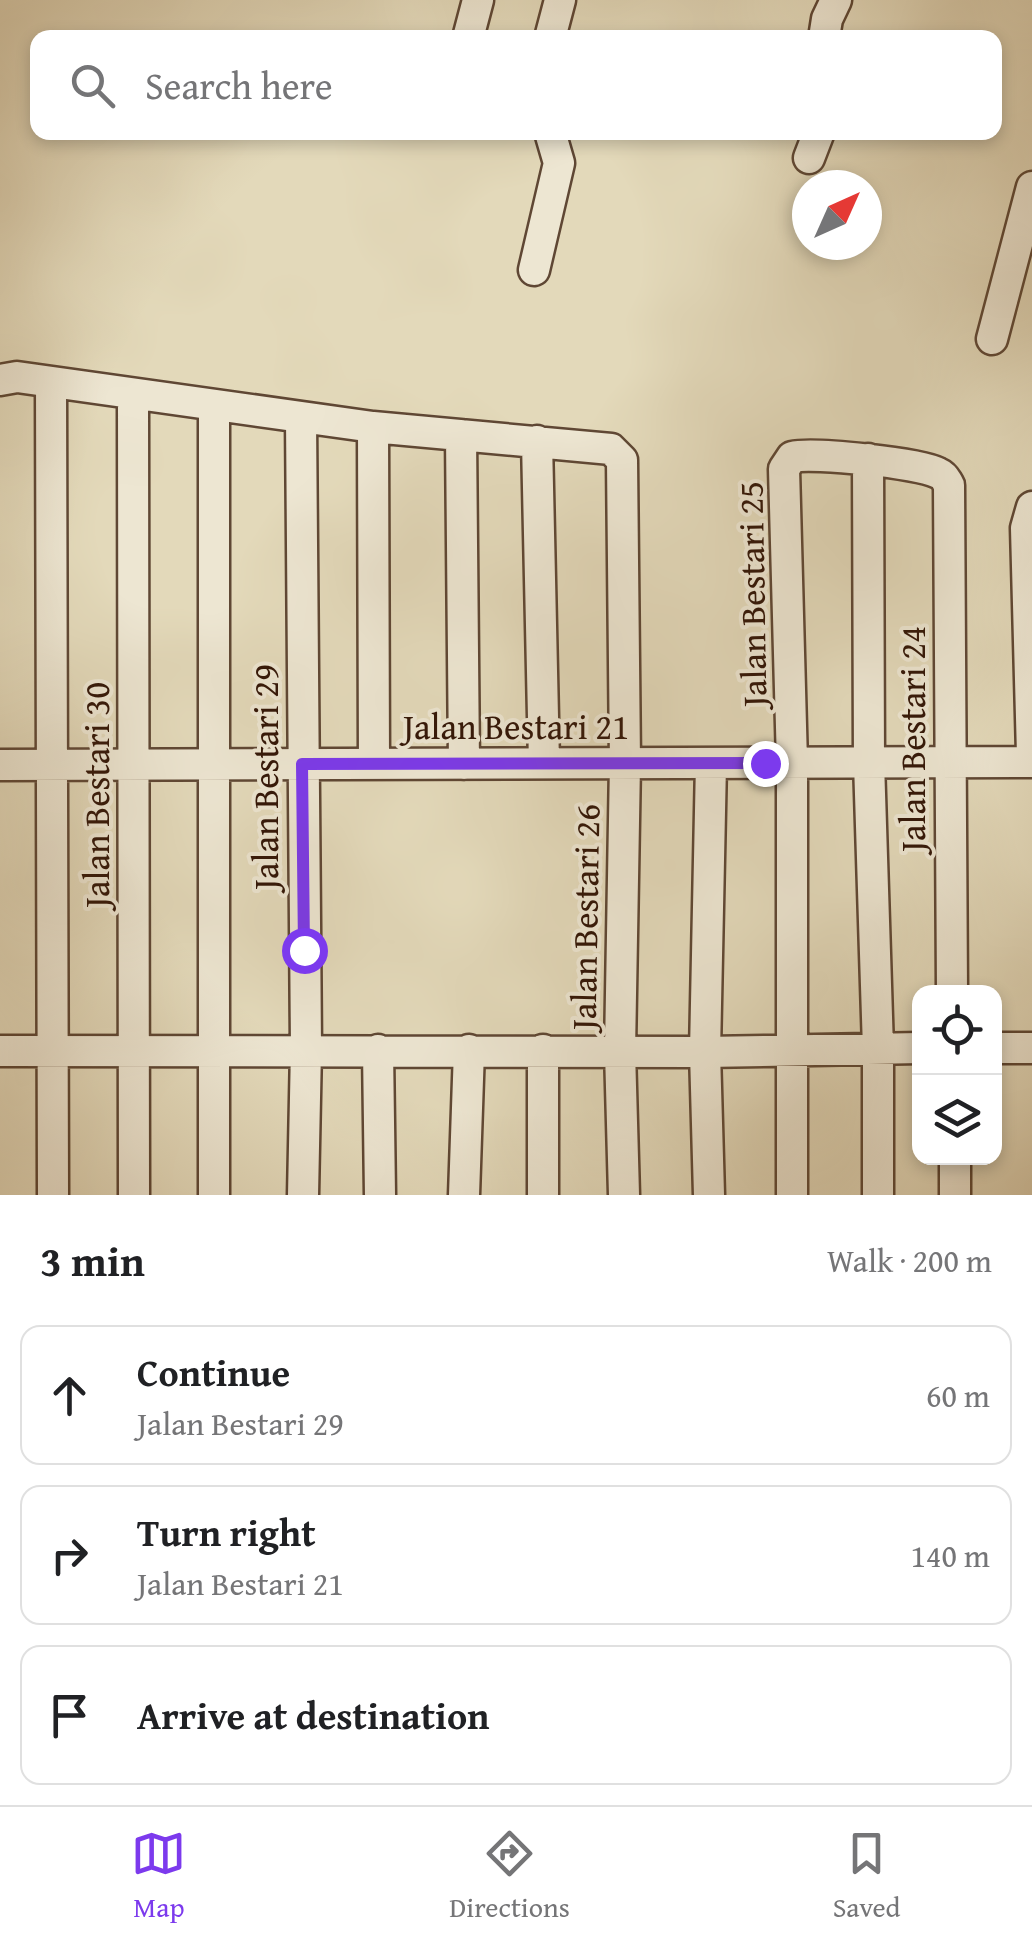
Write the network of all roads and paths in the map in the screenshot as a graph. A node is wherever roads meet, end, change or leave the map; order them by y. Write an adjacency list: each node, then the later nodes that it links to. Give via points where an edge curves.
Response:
1 (478, 0): 4 (street)
2 (560, 0): 5 (street)
3 (836, 0): 6 (street)
4 (470, 30)
5 (552, 30)
6 (825, 30)
7 (552, 140): 9 (street, via 559,163)
8 (1032, 187): 10 (street)
9 (534, 270)
10 (992, 339)
11 (0, 380): 12 (street)
12 (51, 382): 13 (street); 34 (street)
13 (133, 396): 14 (street); 35 (street, Jalan Bestari 30)
14 (214, 406): 15 (street); 29 (street)
15 (300, 418): 16 (street); 30 (street, Jalan Bestari 29)
16 (373, 428): 17 (street); 25 (street)
17 (461, 435): 18 (street); 31 (street)
18 (537, 440): 26 (street, Jalan Bestari 26, via 612,449 622,460); 32 (street)
19 (868, 459): 20 (street, Jalan Bestari 25, via 938,472); 23 (street); 28 (street, Jalan Bestari 25, via 803,454 784,468)
20 (948, 485): 24 (street, Jalan Bestari 24)
21 (1032, 506): 22 (street, via 1026,528)
22 (1032, 759): 24 (street, Jalan Bestari 21)
23 (869, 762): 24 (street, Jalan Bestari 21); 28 (street, Jalan Bestari 21); 37 (street)
24 (949, 762): 36 (street, Jalan Bestari 24)
25 (374, 763): 30 (street, Jalan Bestari 21); 31 (street, Jalan Bestari 21)
26 (625, 763): 27 (street, Jalan Bestari 21); 32 (street, Jalan Bestari 21); 50 (street, Jalan Bestari 26)
27 (711, 763): 28 (street, Jalan Bestari 21); 51 (street)
28 (792, 763): 42 (street, Jalan Bestari 25)
29 (214, 764): 30 (street, Jalan Bestari 21); 35 (street, Jalan Bestari 21); 45 (street)
30 (302, 764): 41 (street, Jalan Bestari 29)
31 (464, 764): 32 (street, Jalan Bestari 21)
32 (544, 764)
33 (0, 765): 34 (street, Jalan Bestari 21)
34 (52, 765): 35 (street, Jalan Bestari 21); 43 (street)
35 (134, 765): 44 (street, Jalan Bestari 30)
36 (952, 985)
37 (878, 1048): 38 (street); 42 (street); 63 (street)
38 (912, 1048)
39 (1002, 1048): 40 (street)
40 (1032, 1048)
41 (306, 1049): 45 (street); 46 (street); 56 (street, Jalan Bestari 29)
42 (790, 1049): 51 (street); 62 (street, Jalan Bestari 25)
43 (54, 1050): 44 (street); 49 (street); 53 (street)
44 (132, 1050): 45 (street); 54 (street, Jalan Bestari 30)
45 (214, 1050): 55 (street)
46 (378, 1050): 47 (street); 57 (street)
47 (468, 1050): 48 (street); 58 (street)
48 (544, 1050): 50 (street); 59 (street)
49 (0, 1051)
50 (620, 1051): 51 (street); 60 (street, Jalan Bestari 26)
51 (705, 1052): 61 (street)
52 (955, 1165): 64 (street)
53 (53, 1195)
54 (134, 1195)
55 (214, 1195)
56 (303, 1195)
57 (380, 1195)
58 (464, 1195)
59 (543, 1195)
60 (624, 1195)
61 (709, 1195)
62 (792, 1195)
63 (878, 1195)
64 (955, 1195)

